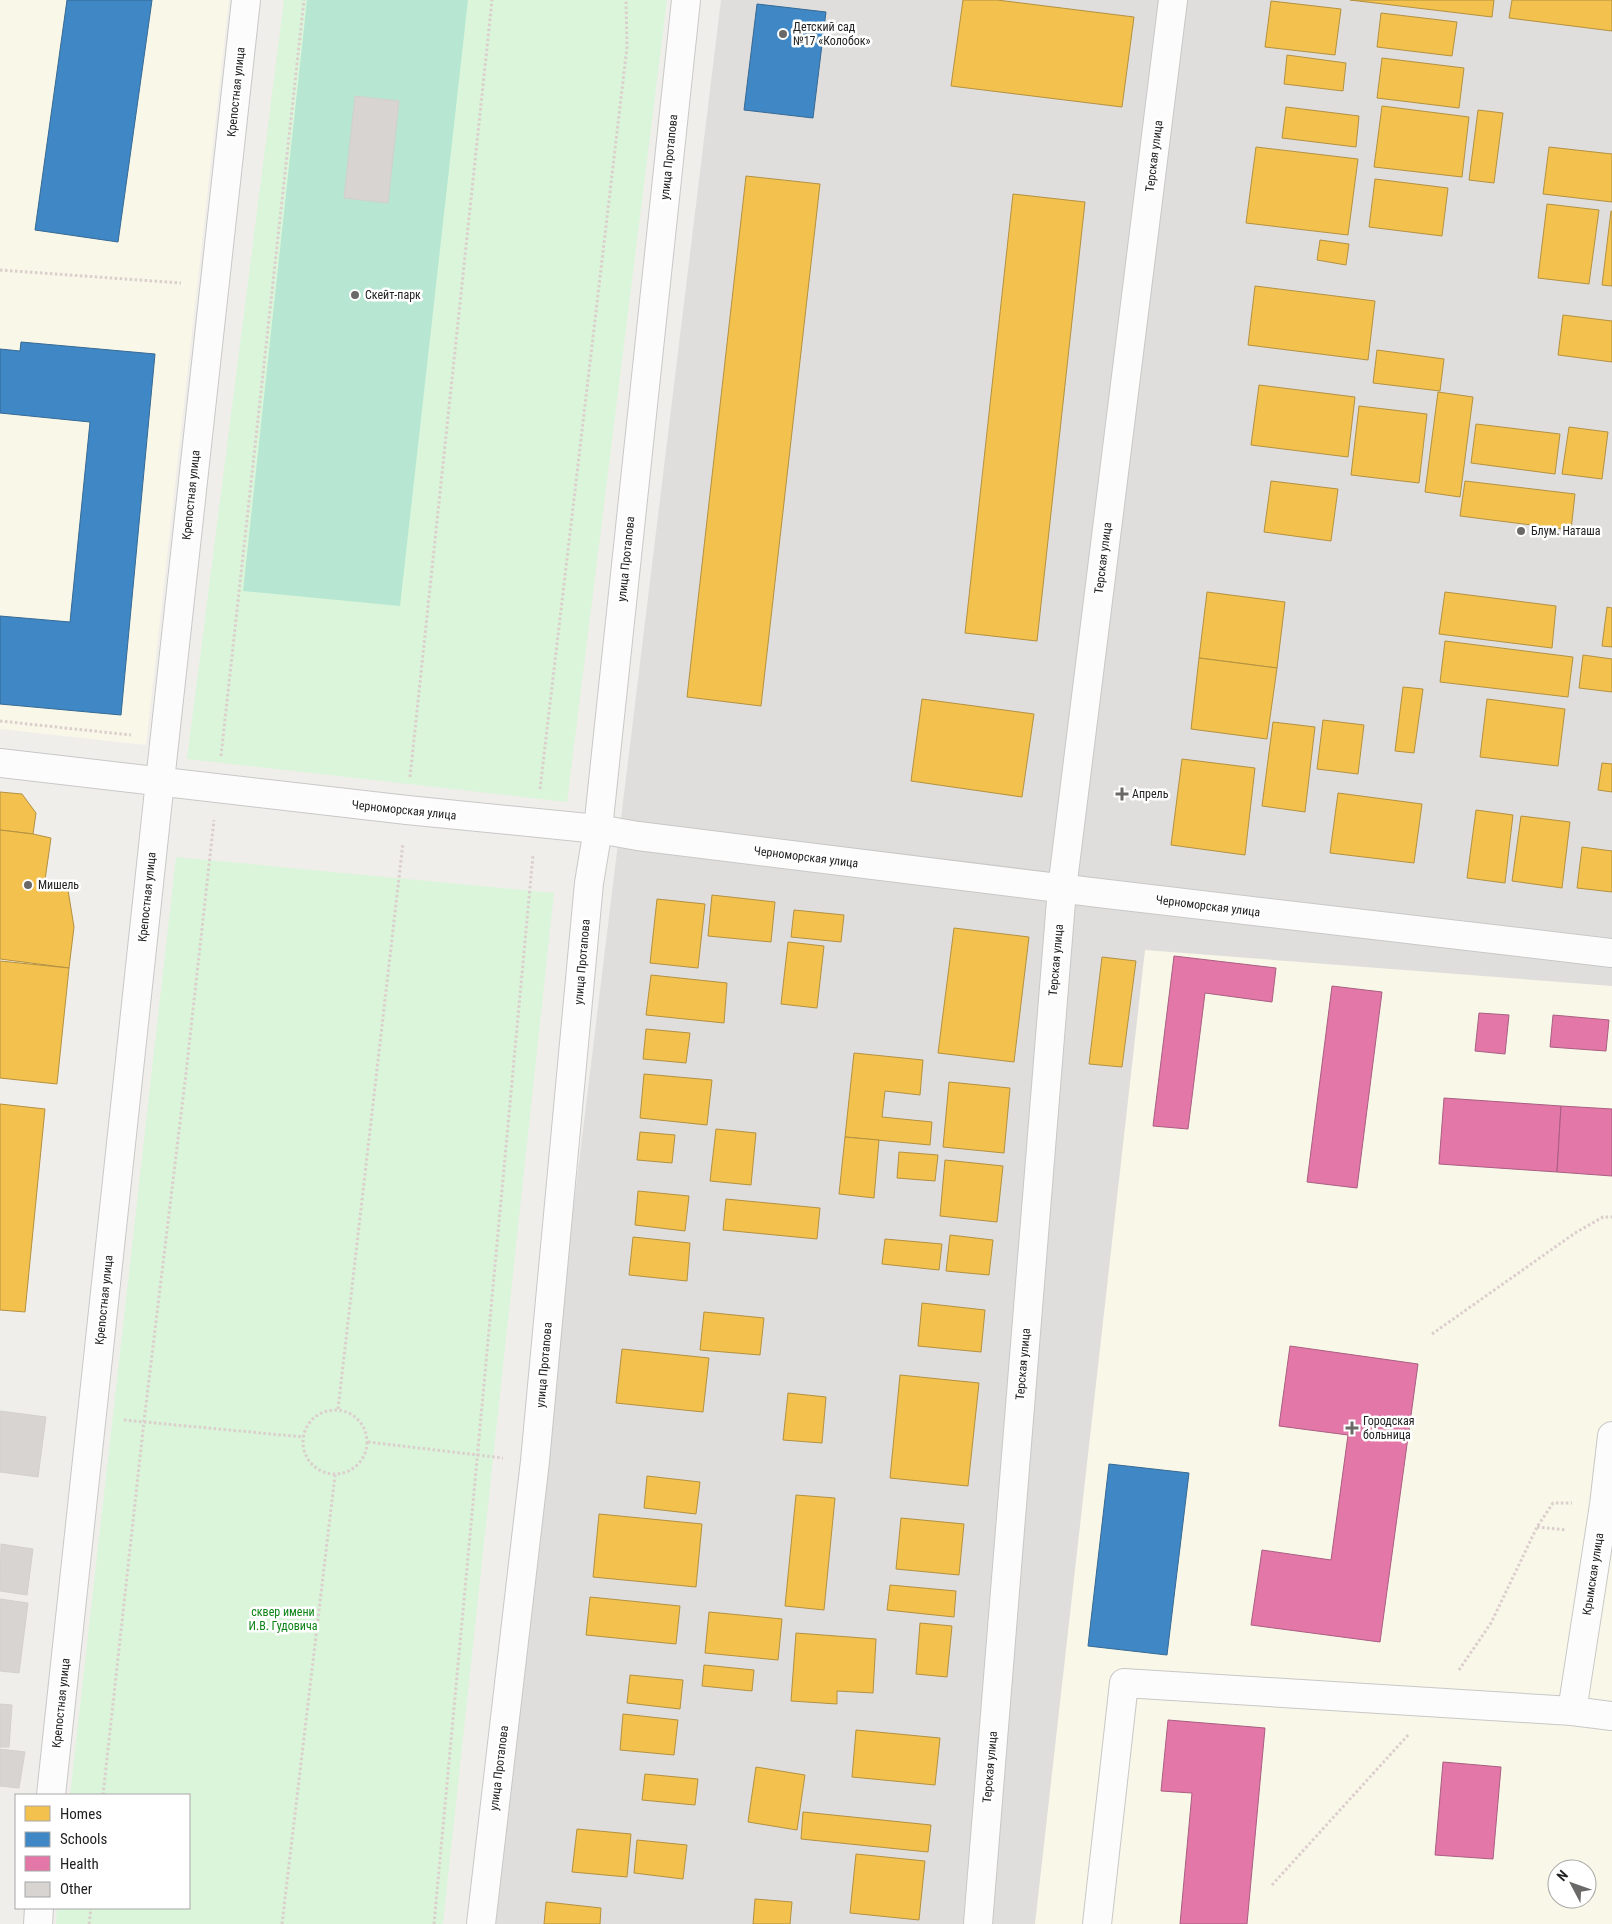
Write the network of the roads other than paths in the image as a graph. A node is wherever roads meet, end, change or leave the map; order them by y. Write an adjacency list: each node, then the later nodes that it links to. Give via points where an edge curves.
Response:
1 (246, 0): 5 (street, Крепостная улица)
2 (686, 0): 6 (street, улица Протапова)
3 (1173, 0): 7 (street, Терская улица)
4 (0, 763): 5 (street, Черноморская улица)
5 (160, 780): 6 (street, Черноморская улица); 12 (street, Крепостная улица)
6 (598, 829): 7 (street, Черноморская улица); 15 (street, улица Протапова, via 589,883 535,1461)
7 (1062, 889): 8 (street, Черноморская улица); 16 (street, Терская улица)
8 (1612, 953)
9 (1612, 1436): 10 (street, Крымская улица)
10 (1572, 1711): 11 (street); 17 (street, via 1124,1683)
11 (1612, 1716)
12 (51, 1794)
13 (39, 1909): 14 (street)
14 (38, 1924)
15 (481, 1924)
16 (978, 1924)
17 (1097, 1924)

